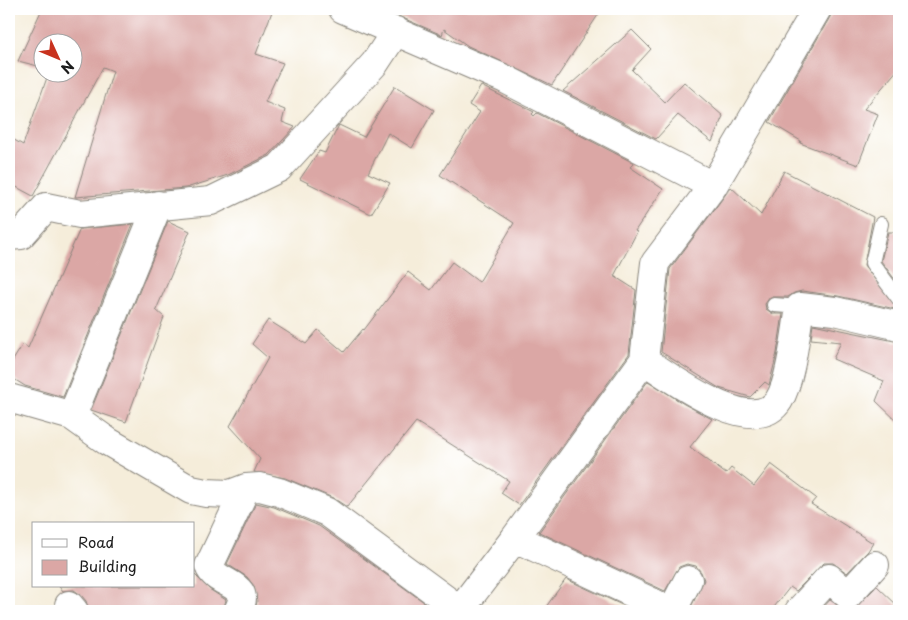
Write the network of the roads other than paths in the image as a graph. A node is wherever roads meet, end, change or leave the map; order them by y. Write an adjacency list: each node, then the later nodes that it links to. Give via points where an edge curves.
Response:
1 (343, 9): 3 (street)
2 (817, 9): 4 (street)
3 (396, 31): 4 (street, via 505,79); 5 (street, via 375,64 279,168 210,201)
4 (712, 186): 10 (street, via 655,263)
5 (158, 205): 7 (street, via 80,214 46,207 21,235); 12 (street)
6 (880, 224): 8 (lane, via 872,263)
7 (9, 236)
8 (899, 299)
9 (899, 326): 10 (street, via 835,311 787,306 784,389 780,400 767,413 749,414 713,402)
10 (644, 360): 14 (street)
11 (9, 398): 12 (street)
12 (72, 416): 13 (street, via 107,441 191,490 230,494)
13 (246, 488): 17 (street, via 260,487 279,492 327,512); 18 (street, via 209,566 213,574 240,592 243,600)
14 (515, 538): 17 (street); 19 (street)
15 (875, 565): 21 (street, via 848,595 829,578)
16 (688, 580): 20 (street)
17 (460, 610)
18 (238, 611)
19 (668, 611)
20 (672, 611)
21 (799, 611)

